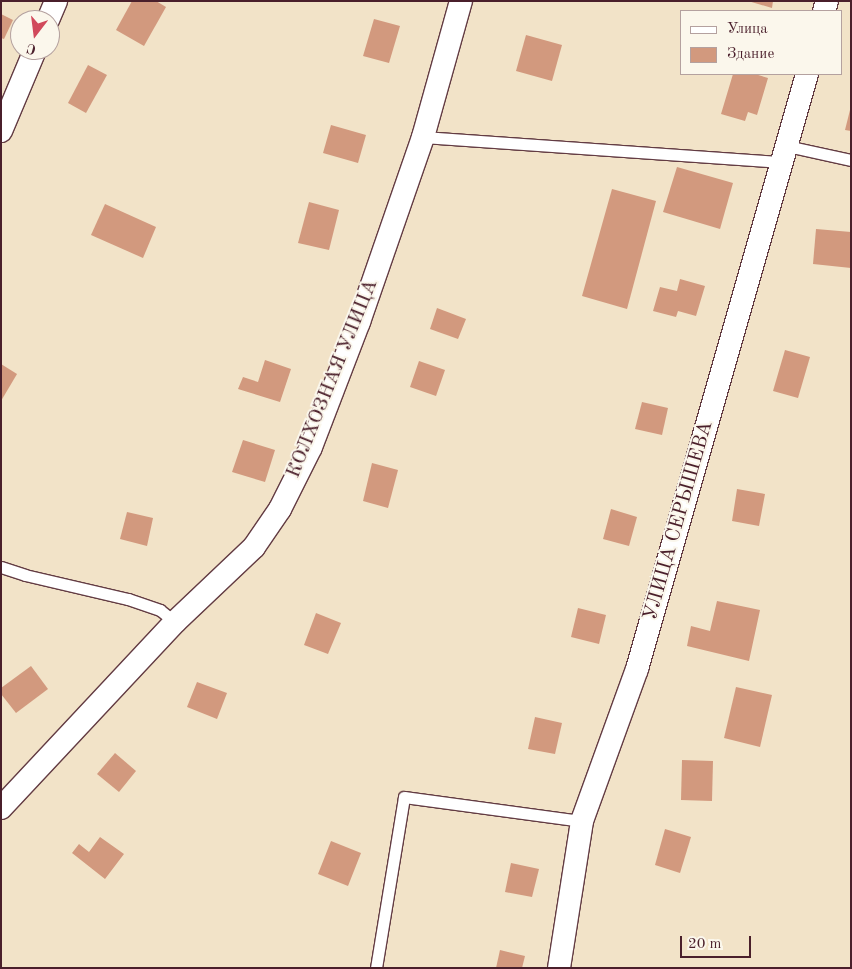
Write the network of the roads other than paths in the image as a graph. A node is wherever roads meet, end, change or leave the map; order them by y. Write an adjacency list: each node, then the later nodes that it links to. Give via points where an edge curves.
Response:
1 (461, 1): 5 (street, КОЛХОЗНАЯ УЛИЦА)
2 (31, 60): 4 (street)
3 (806, 75): 6 (street, УЛИЦА СЕРЫШЕВА)
4 (1, 131)
5 (423, 137): 6 (lane); 9 (street, КОЛХОЗНАЯ УЛИЦА, via 359,322 311,447 280,509 254,547)
6 (784, 154): 7 (lane); 11 (street, УЛИЦА СЕРЫШЕВА, via 637,669)
7 (851, 160)
8 (1, 567): 9 (lane, via 135,601 160,610)
9 (174, 622): 10 (street, КОЛХОЗНАЯ УЛИЦА)
10 (1, 808)
11 (582, 821): 12 (lane, via 404,797); 13 (street, УЛИЦА СЕРЫШЕВА)
12 (376, 968)
13 (559, 968)

